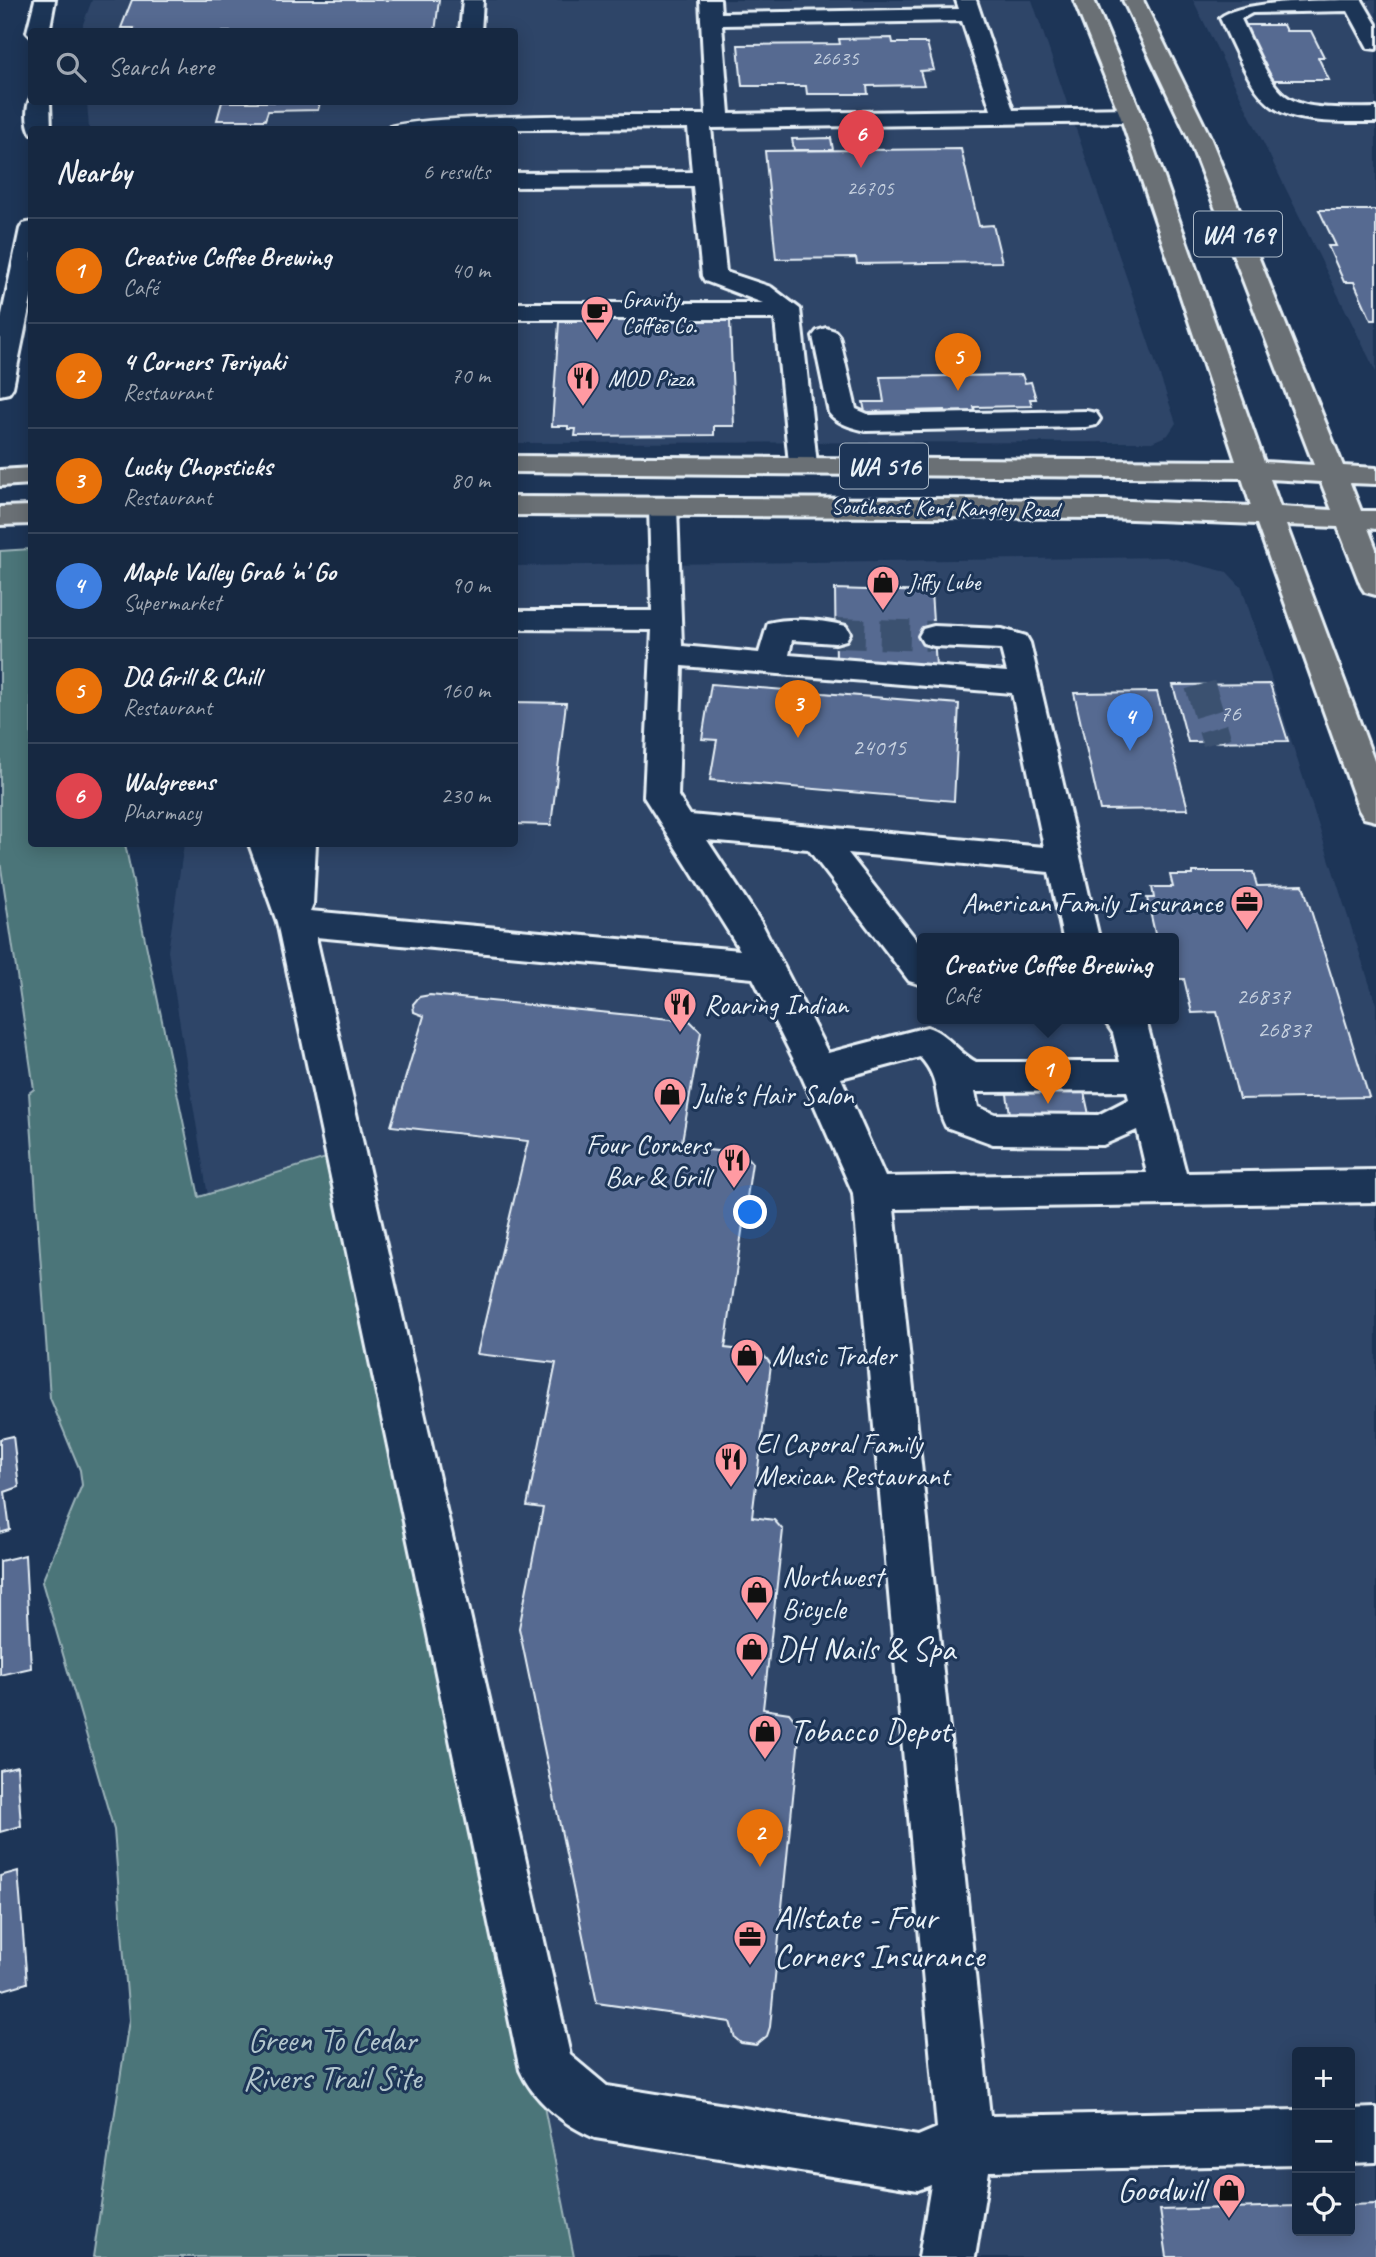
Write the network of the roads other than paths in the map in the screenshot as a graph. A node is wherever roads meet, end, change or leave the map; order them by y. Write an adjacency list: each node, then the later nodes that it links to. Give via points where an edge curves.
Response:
1 (45, 0): 8 (street)
2 (474, 0): 9 (street)
3 (1084, 0): 13 (main road, WA 169)
4 (1133, 0): 34 (main road, WA 169, via 1199,138)
5 (1354, 3): 10 (street); 14 (street, via 1252,7 1230,18 1269,96 1319,115)
6 (968, 8): 7 (street); 20 (street)
7 (710, 9): 21 (street)
8 (39, 28)
9 (470, 28)
10 (1376, 43)
11 (39, 105): 16 (street)
12 (462, 105): 15 (street)
13 (1131, 115): 20 (street); 33 (main road, WA 169)
14 (1376, 115)
15 (459, 125): 17 (street); 18 (street)
16 (40, 126)
17 (446, 126)
18 (478, 126)
19 (518, 127): 21 (street)
20 (1007, 128): 21 (street)
21 (706, 129): 22 (street)
22 (705, 179): 23 (street); 27 (street, via 714,276 773,297)
23 (518, 180)
24 (28, 242): 25 (street)
25 (8, 308): 29 (street)
26 (518, 311): 27 (street)
27 (787, 311): 32 (street)
28 (826, 336): 30 (street, via 843,413 859,421)
29 (0, 387)
30 (1086, 419)
31 (518, 464): 32 (main road, Southeast Kent Kangley Road / WA 516)
32 (803, 464): 33 (main road, Southeast Kent Kangley Road / WA 516)
33 (1253, 470): 34 (main road, Southeast Kent Kangley Road / WA 516); 42 (main road, WA 169)
34 (1331, 473): 36 (main road, Southeast Kent Kangley Road); 43 (main road, WA 169)
35 (28, 476): 37 (main road)
36 (1376, 476)
37 (0, 478)
38 (518, 506): 39 (main road, Southeast Kent Kangley Road / WA 516)
39 (663, 507): 42 (main road, Southeast Kent Kangley Road / WA 516, via 1106,509); 48 (street)
40 (28, 515): 41 (main road)
41 (0, 516)
42 (1269, 517): 43 (main road, Southeast Kent Kangley Road / WA 516); 51 (main road, WA 169)
43 (1363, 519): 44 (main road, WA 169)
44 (1376, 586)
45 (518, 620): 48 (street)
46 (835, 633): 49 (street, via 779,630)
47 (934, 636): 50 (street, via 1016,643)
48 (667, 638): 49 (street); 52 (street, via 661,797)
49 (772, 663): 50 (street)
50 (1026, 684): 56 (street)
51 (1376, 810)
52 (680, 826): 53 (street); 59 (street, via 744,924)
53 (818, 839): 56 (street); 60 (street)
54 (267, 847): 57 (street)
55 (299, 847): 57 (street)
56 (1064, 861): 58 (street)
57 (295, 922): 59 (street); 71 (street, via 547,2070 595,2111 918,2163)
58 (1080, 933)
59 (765, 966): 63 (street)
60 (917, 966)
61 (1126, 1024): 64 (street)
62 (938, 1042): 63 (street); 64 (street, via 970,1077); 64 (street, via 960,1116 993,1129 1103,1130)
63 (818, 1070): 67 (street)
64 (1146, 1091): 66 (street)
65 (1376, 1186): 66 (street)
66 (1171, 1189): 67 (street)
67 (873, 1193): 71 (street)
68 (1376, 2135): 69 (street)
69 (1355, 2136)
70 (1292, 2137): 71 (street)
71 (966, 2144): 72 (street)
72 (947, 2257)

